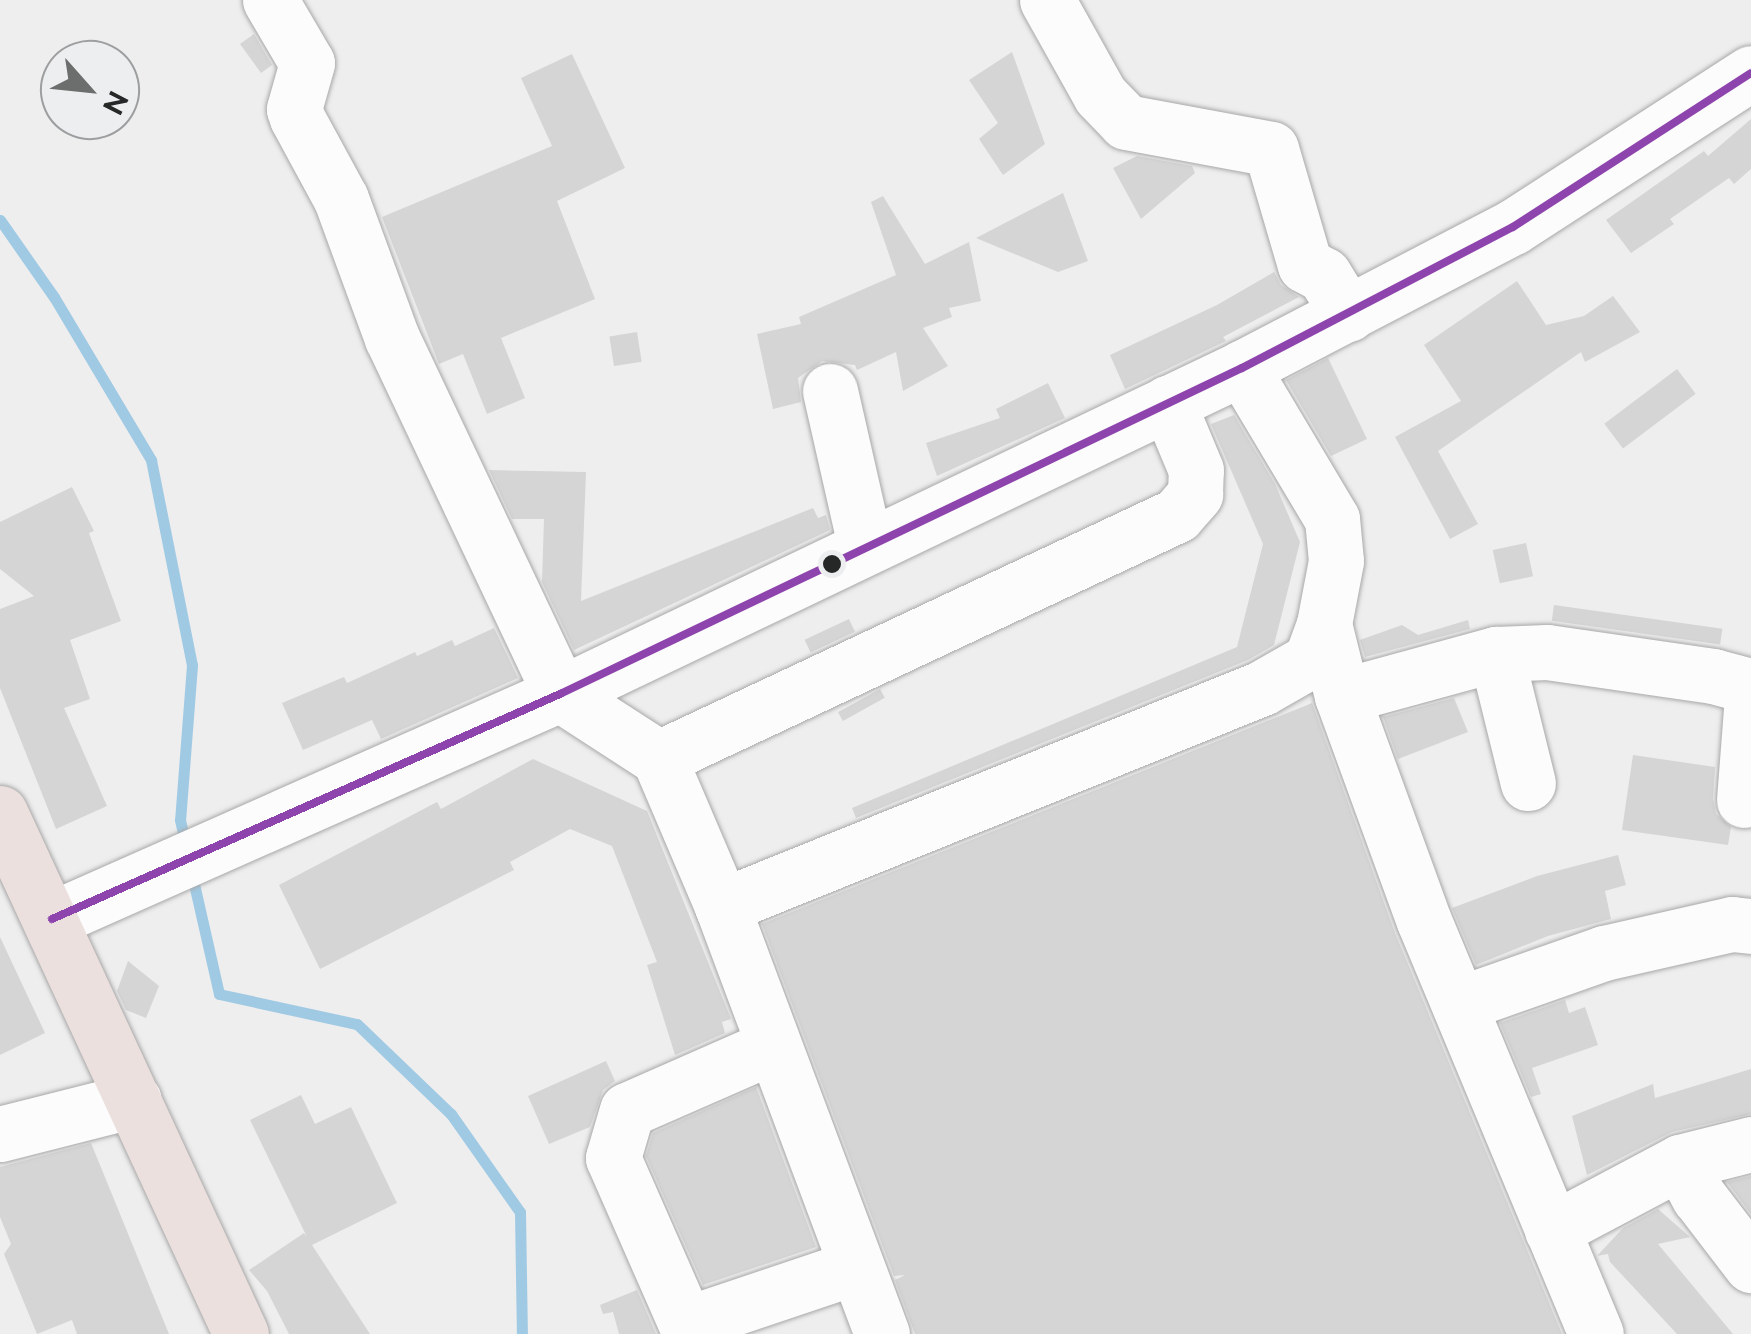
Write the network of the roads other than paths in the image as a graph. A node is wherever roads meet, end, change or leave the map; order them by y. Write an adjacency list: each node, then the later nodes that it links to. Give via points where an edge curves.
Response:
1 (270, 0): 12 (street, via 308,63 297,118 341,200 392,338)
2 (1047, 0): 4 (street, via 1100,96 1126,122 1271,149 1306,265 1324,276)
3 (1751, 72): 4 (street, via 1512,227)
4 (1348, 314): 5 (street)
5 (1242, 368): 7 (street); 9 (street, via 1332,518 1336,562)
6 (830, 391): 8 (street)
7 (1168, 404): 8 (street); 15 (street, via 1196,470 1194,494 1178,515)
8 (864, 545): 12 (street)
9 (1324, 624): 13 (street); 19 (street, via 1311,660 1262,688)
10 (1496, 654): 11 (street, via 1546,652); 13 (street); 16 (street)
11 (1751, 686)
12 (560, 694): 15 (street); 20 (street)
13 (1342, 696): 22 (street)
14 (1751, 710): 17 (street)
15 (659, 758): 19 (street)
16 (1528, 783)
17 (1744, 800)
18 (0, 813): 20 (highway)
19 (722, 906): 23 (street)
20 (52, 919): 24 (highway)
21 (1751, 926): 22 (street, via 1732,924 1604,953)
22 (1459, 1004): 28 (street)
23 (773, 1046): 30 (street); 31 (street, via 627,1110 617,1132 612,1158)
24 (134, 1100): 25 (street); 32 (highway)
25 (0, 1134)
26 (1751, 1144): 27 (street)
27 (1680, 1162): 28 (street); 29 (street, via 1698,1197)
28 (1552, 1230): 34 (street)
29 (1751, 1264)
30 (855, 1267): 31 (street); 33 (street)
31 (689, 1329)
32 (242, 1334)
33 (882, 1334)
34 (1596, 1334)

